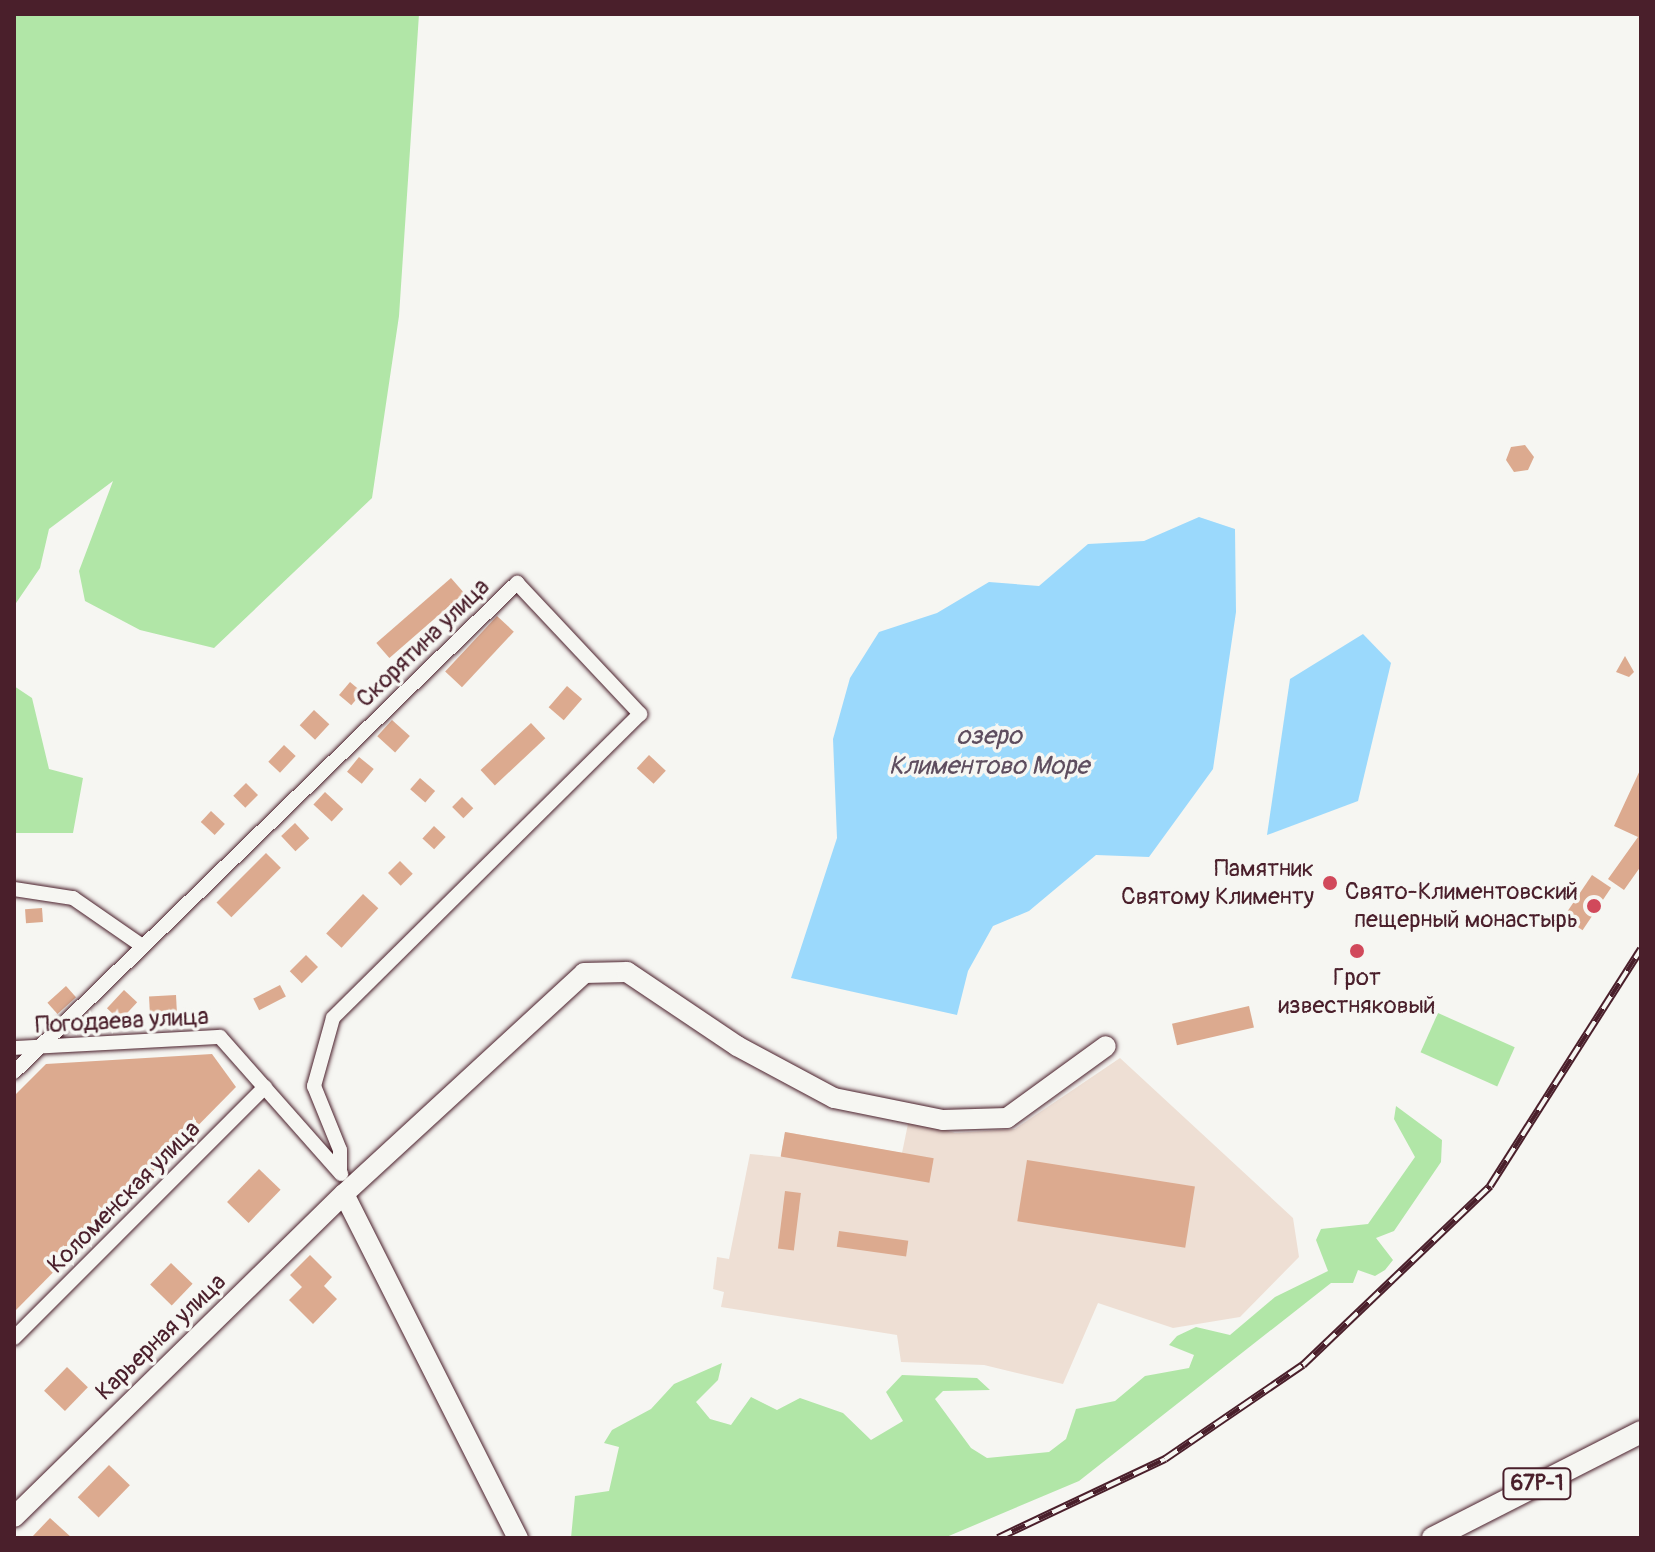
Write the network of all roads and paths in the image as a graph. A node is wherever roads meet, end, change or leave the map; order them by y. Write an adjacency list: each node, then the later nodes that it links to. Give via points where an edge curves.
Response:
1 (14, 889): 2 (street, via 73,898)
2 (141, 945): 4 (street, Скорятина улица); 8 (street, Скорятина улица, via 517,583 640,714 333,1018 314,1086 340,1150)
3 (1106, 1046): 9 (street, Карьерная улица, via 1007,1118 943,1120 834,1098 737,1046 636,977 600,968 584,973)
4 (38, 1047): 5 (street, Погодаева улица); 6 (street, Скорятина улица); 7 (street, Погодаева улица, via 220,1037)
5 (14, 1048)
6 (14, 1072)
7 (265, 1087): 8 (street, Погодаева улица); 10 (street, Коломенская улица)
8 (340, 1170): 9 (street)
9 (344, 1194): 12 (street, Карьерная улица); 13 (street)
10 (14, 1338)
11 (1641, 1432): 14 (main road, 67Р-1)
12 (14, 1517)
13 (518, 1538)
14 (1433, 1538)

